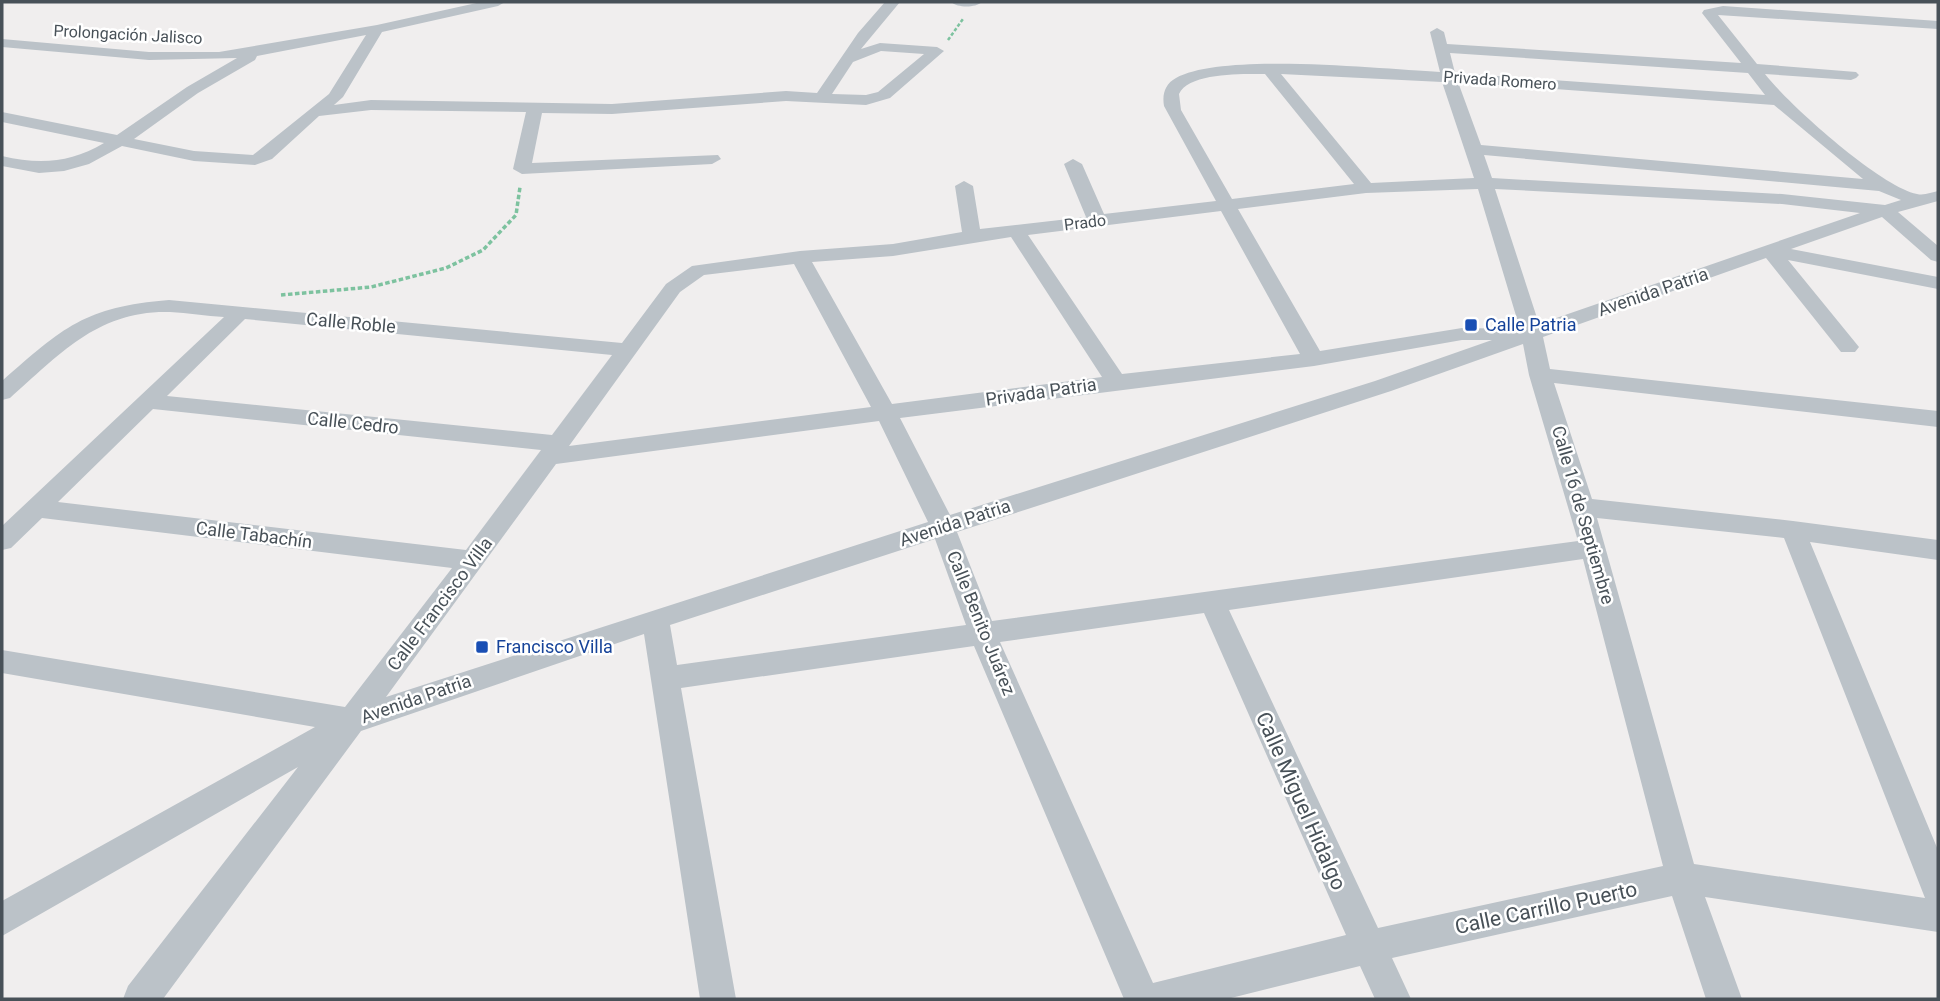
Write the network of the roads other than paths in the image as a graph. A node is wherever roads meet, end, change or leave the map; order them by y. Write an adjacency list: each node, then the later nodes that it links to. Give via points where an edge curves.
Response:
1 (498, 2): 6 (street, Prolongación Jalisco)
2 (893, 2): 10 (street, via 873,20)
3 (958, 2): 4 (street)
4 (973, 2)
5 (1938, 25): 11 (street, via 1710,11 1709,16)
6 (377, 29): 9 (street, Prolongación Jalisco); 16 (street)
7 (2, 43): 9 (street, Prolongación Jalisco, via 149,56)
8 (1287, 50): 13 (street)
9 (260, 51): 23 (street, via 186,94)
10 (850, 58): 17 (street); 17 (street, via 880,47 937,51 884,95 866,100)
11 (1751, 69): 14 (street); 15 (street, Calle 16 de Septiembre, via 1439,40); 18 (street)
12 (1270, 70): 13 (street, Privada Romero); 30 (street); 33 (street, Privada Romero, via 1222,73 1181,82 1171,90 1170,99)
13 (1292, 70): 15 (street, Privada Romero)
14 (1851, 75)
15 (1448, 76): 18 (street, Privada Romero); 24 (street, Calle 16 de Septiembre)
16 (335, 97): 19 (street); 21 (street)
17 (822, 97): 20 (street, via 612,108)
18 (1778, 101): 31 (street)
19 (371, 105): 20 (street); 21 (street)
20 (535, 107): 25 (street, via 522,169)
21 (316, 112): 23 (street, via 255,160 194,156)
22 (2, 117): 23 (street)
23 (122, 141): 26 (street, via 59,166)
24 (1474, 149): 28 (street, Calle 16 de Septiembre); 31 (street)
25 (712, 159)
26 (2, 161)
27 (1073, 164): 34 (street)
28 (1485, 183): 30 (street, Prado); 31 (street, Prado, via 1783,199); 43 (street, Calle 16 de Septiembre)
29 (964, 186): 36 (street)
30 (1366, 188): 33 (street, Prado)
31 (1884, 198): 32 (street, Avenida Patria); 37 (street, Avenida Patria); 38 (street)
32 (1931, 201)
33 (1227, 206): 34 (street, Prado); 46 (street)
34 (1097, 220): 35 (street, Prado)
35 (1016, 231): 36 (street, Prado); 48 (street)
36 (972, 236): 39 (street, Prado, via 893,250)
37 (1770, 251): 41 (street); 43 (street, Avenida Patria); 44 (street)
38 (1938, 256)
39 (800, 257): 40 (street, Prado, via 714,267); 51 (street, Calle Benito Juárez)
40 (687, 276): 45 (street, Calle Francisco Villa)
41 (1938, 283)
42 (240, 313): 45 (street, Calle Roble); 49 (street, Calle Roble, via 169,306 105,316 77,330); 50 (street)
43 (1532, 334): 46 (street, Privada Patria, via 1462,334); 47 (street, Calle 16 de Septiembre); 56 (street, Avenida Patria)
44 (1848, 347)
45 (628, 350): 53 (street, Calle Francisco Villa)
46 (1314, 359): 48 (street, Privada Patria)
47 (1541, 375): 52 (street); 54 (street, Calle 16 de Septiembre)
48 (1116, 382): 51 (street, Privada Patria)
49 (2, 393)
50 (147, 401): 53 (street, Calle Cedro); 55 (street)
51 (886, 413): 53 (street, Privada Patria); 56 (street, Calle Benito Juárez)
52 (1938, 419)
53 (554, 450): 61 (street, Calle Francisco Villa)
54 (1582, 507): 57 (street); 59 (street, Calle 16 de Septiembre)
55 (36, 508): 58 (street); 61 (street, Calle Tabachín)
56 (943, 527): 63 (street, Avenida Patria); 64 (street, Calle Benito Juárez)
57 (1793, 530): 60 (street); 69 (street)
58 (2, 541)
59 (1594, 548): 62 (street); 68 (street, Calle 16 de Septiembre)
60 (1938, 550)
61 (472, 561): 67 (street, Calle Francisco Villa)
62 (1212, 602): 64 (street); 72 (street, Calle Miguel Hidalgo)
63 (655, 619): 66 (street); 67 (street, Avenida Patria)
64 (983, 635): 66 (street); 75 (street, Calle Benito Juárez)
65 (2, 661): 67 (street)
66 (667, 678): 74 (street)
67 (352, 721): 71 (street, Avenida Patria); 73 (street, Calle Francisco Villa)
68 (1682, 878): 70 (street, Calle Carrillo Puerto); 72 (street, Calle Carrillo Puerto); 78 (street, Calle 16 de Septiembre)
69 (1938, 889)
70 (1938, 916)
71 (2, 919)
72 (1367, 947): 76 (street, Calle Carrillo Puerto); 77 (street, Calle Miguel Hidalgo)
73 (141, 999)
74 (718, 999)
75 (1142, 999)
76 (1157, 999)
77 (1393, 999)
78 (1724, 999)

